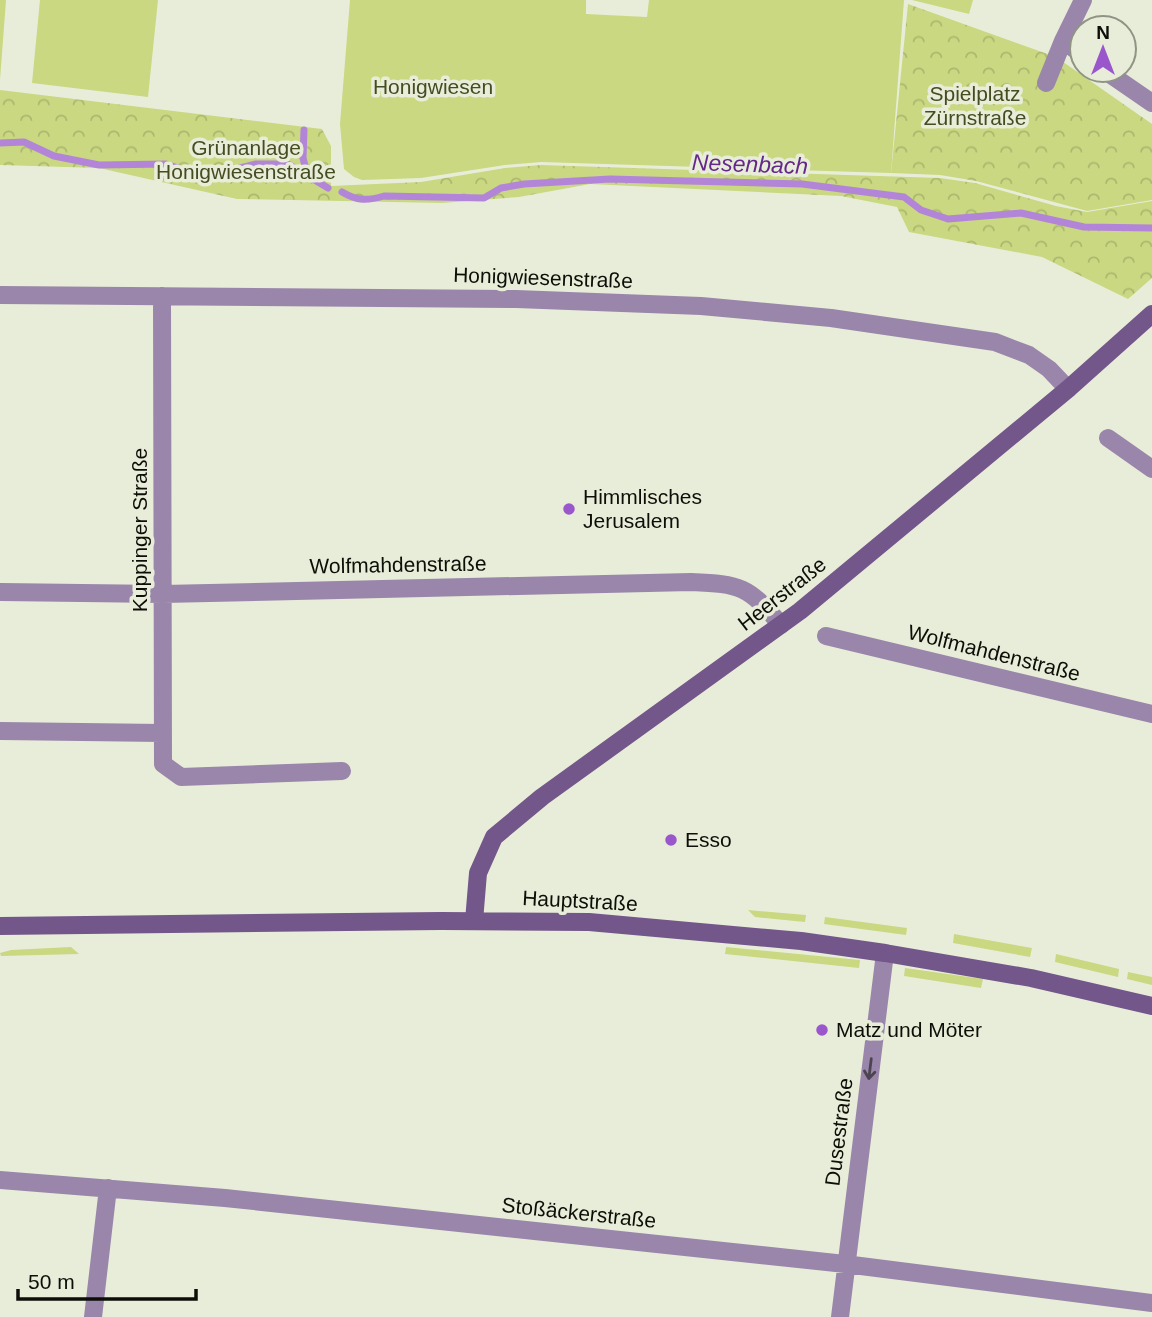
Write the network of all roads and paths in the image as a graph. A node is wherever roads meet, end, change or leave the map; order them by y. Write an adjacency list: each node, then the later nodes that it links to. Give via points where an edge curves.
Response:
1 (1083, 0): 2 (street)
2 (1063, 41): 3 (street); 4 (street)
3 (1068, 44)
4 (1046, 83)
5 (1124, 84): 6 (street)
6 (1152, 103)
7 (0, 295): 8 (street, Honigwiesenstraße)
8 (162, 296): 10 (street, Honigwiesenstraße, via 542,300 701,306 831,318 995,342 1029,355); 14 (street, Kuppinger Straße)
9 (1152, 314): 10 (main road, Heerstraße)
10 (1068, 388): 15 (main road, Heerstraße)
11 (1108, 438): 12 (street)
12 (1152, 469)
13 (0, 592): 14 (street, Wolfmahdenstraße)
14 (163, 594): 15 (street, Wolfmahdenstraße, via 716,583 738,586 759,598); 19 (street, Kuppinger Straße)
15 (781, 625): 21 (main road, Heerstraße, via 542,797 494,837 478,873)
16 (826, 636): 17 (street, Wolfmahdenstraße)
17 (1152, 714)
18 (0, 732): 19 (street)
19 (162, 733): 20 (street, Kuppinger Straße, via 163,764 181,777)
20 (342, 771)
21 (474, 920): 22 (main road, Hauptstraße); 23 (main road, Hauptstraße, via 589,922 703,931)
22 (0, 926)
23 (885, 953): 24 (main road, Hauptstraße, via 1031,978); 27 (street, Dusestraße, one-way to 27)
24 (1152, 1006)
25 (0, 1180): 26 (street, Stoßäckerstraße)
26 (108, 1188): 27 (street, Stoßäckerstraße); 29 (street)
27 (845, 1264): 28 (street, Stoßäckerstraße); 30 (street, Dusestraße)
28 (1152, 1303)
29 (93, 1317)
30 (840, 1317)

